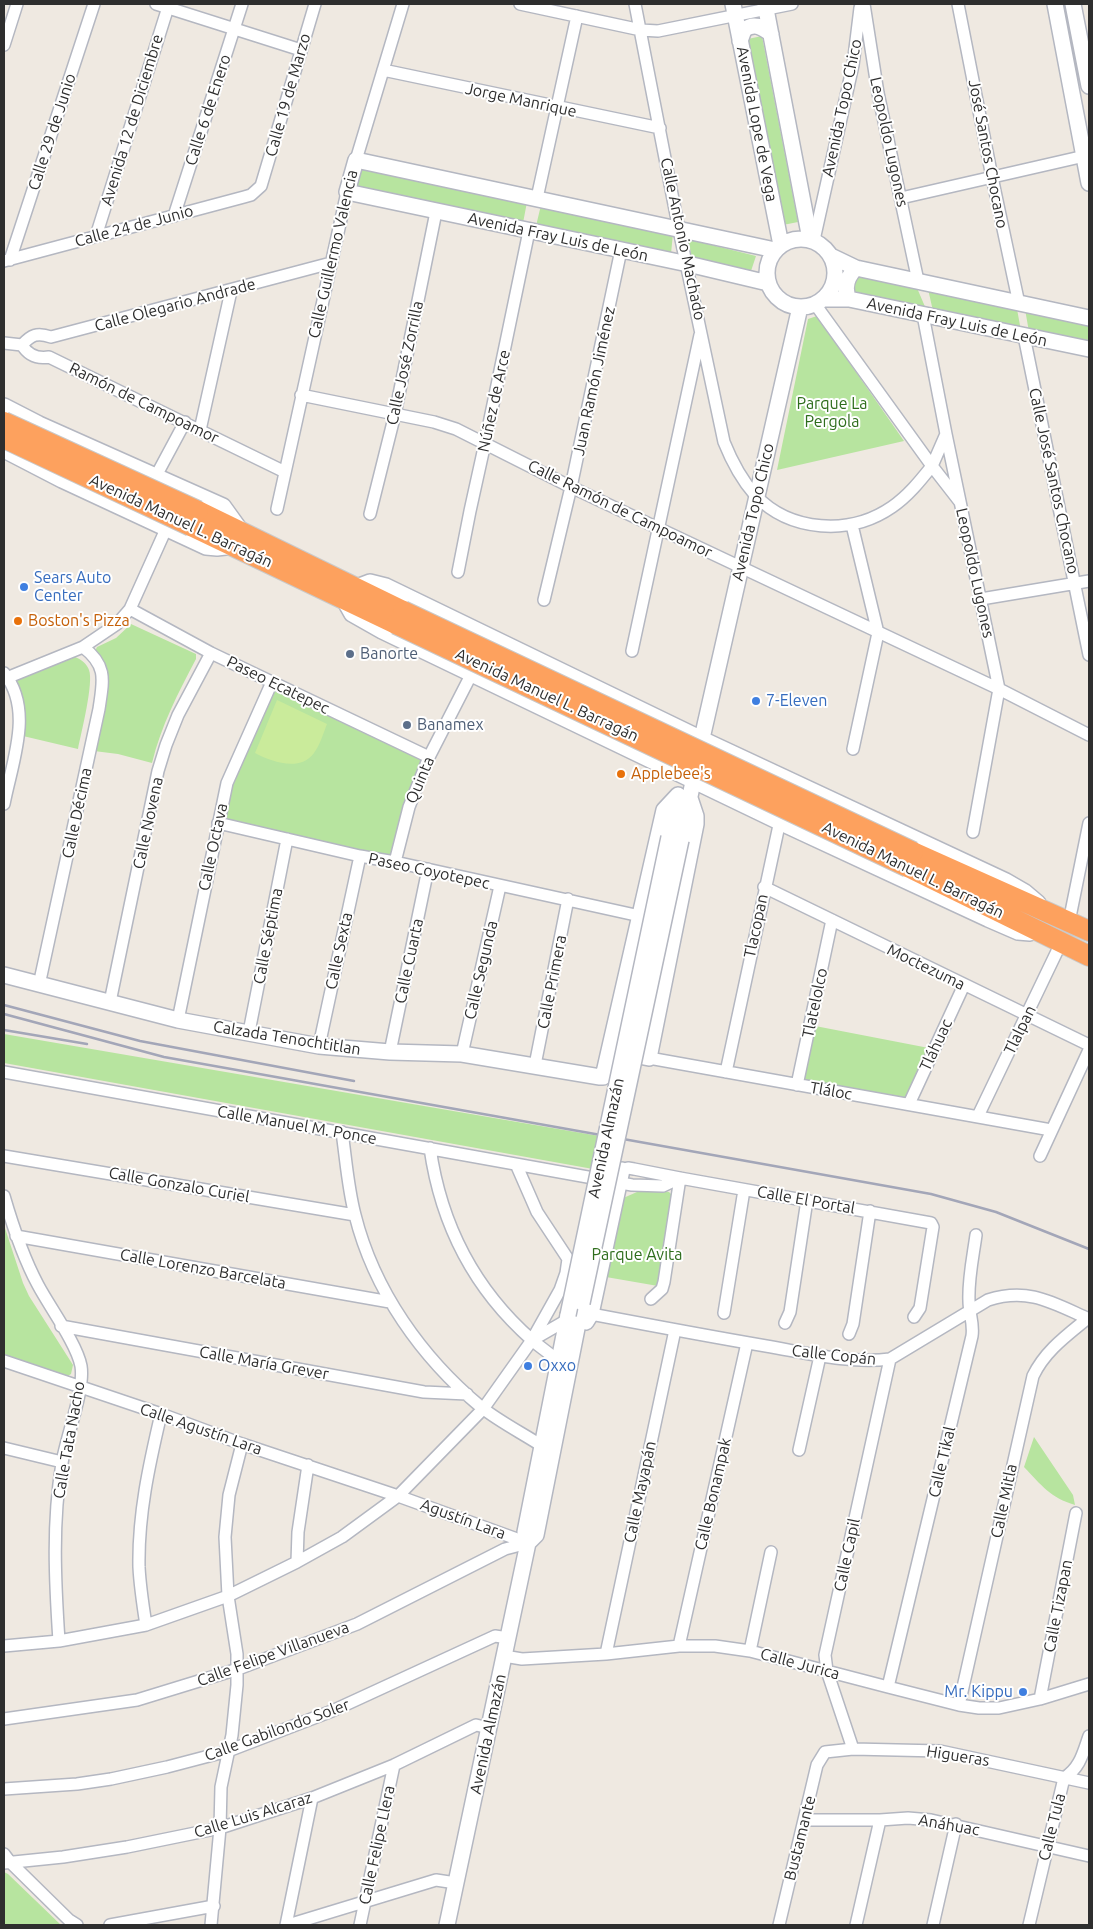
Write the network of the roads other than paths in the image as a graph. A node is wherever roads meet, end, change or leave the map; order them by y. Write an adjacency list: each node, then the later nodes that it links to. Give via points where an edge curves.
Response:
1 (17, 4): 22 (street)
2 (94, 4): 45 (street, Calle 29 de Junio)
3 (156, 4): 14 (street)
4 (242, 4): 18 (street, Calle 6 de Enero)
5 (315, 4): 23 (street, Calle 19 de Marzo)
6 (403, 4): 24 (street, Calle Guillermo Valencia)
7 (520, 4): 17 (street)
8 (635, 4): 19 (street, Calle Antonio Machado)
9 (792, 4): 15 (street)
10 (862, 4): 35 (street, Leopoldo Lugones); 41 (street, Avenida Topo Chico, via 853,65)
11 (958, 4): 30 (street, José Santos Chocano)
12 (1055, 4): 28 (street)
13 (1073, 4): 25 (street)
14 (168, 5): 18 (street); 40 (street, Avenida 12 de Diciembre)
15 (766, 6): 16 (street); 20 (street, Avenida Lope de Vega)
16 (734, 9): 19 (street, via 673,28); 21 (street, Avenida Lope de Vega)
17 (576, 16): 19 (street); 26 (street)
18 (234, 29): 23 (street); 37 (street, Calle 6 de Enero)
19 (641, 30): 27 (street, Calle Antonio Machado)
20 (771, 34): 21 (street, via 750,26 744,30); 41 (street, Avenida Lope de Vega)
21 (740, 41): 42 (street, Avenida Lope de Vega)
22 (4, 45)
23 (301, 50): 32 (street, Calle 19 de Marzo)
24 (383, 70): 26 (street, Jorge Manrique); 29 (street, Calle Guillermo Valencia)
25 (1089, 86)
26 (556, 108): 27 (street, Jorge Manrique); 34 (street)
27 (660, 128): 38 (street, Calle Antonio Machado)
28 (1086, 156): 30 (street); 31 (street)
29 (356, 160): 33 (street, Calle Guillermo Valencia); 34 (street, Avenida Fray Luis de León)
30 (992, 177): 35 (street); 54 (street, José Santos Chocano)
31 (1089, 183)
32 (261, 186): 37 (street, Calle 24 de Junio, via 251,195)
33 (347, 192): 36 (street, Avenida Fray Luis de León); 46 (street, Calle Guillermo Valencia)
34 (537, 198): 38 (street, Avenida Fray Luis de León)
35 (901, 198): 49 (street, Leopoldo Lugones)
36 (436, 212): 39 (street, Avenida Fray Luis de León); 66 (street, Calle José Zorrilla)
37 (174, 216): 40 (street, Calle 24 de Junio)
38 (680, 230): 42 (street, Avenida Fray Luis de León); 47 (street, Calle Antonio Machado)
39 (530, 231): 43 (street, Avenida Fray Luis de León); 74 (street, Núñez de Arce)
40 (96, 236): 45 (street, Calle 24 de Junio)
41 (812, 240): 42 (street, via 790,240); 44 (street, via 824,246)
42 (778, 247): 50 (street, via 769,260 766,271)
43 (621, 250): 47 (street, Avenida Fray Luis de León); 81 (street, Juan Ramón Jiménez)
44 (831, 256): 48 (street, Avenida Fray Luis de León); 53 (street, via 836,271 833,286)
45 (7, 260)
46 (331, 263): 51 (street, Calle Olegario Andrade); 64 (street, Calle Guillermo Valencia)
47 (688, 264): 50 (street, Avenida Fray Luis de León); 57 (street, Calle Antonio Machado)
48 (856, 268): 49 (street, Avenida Fray Luis de León); 52 (street, via 847,282)
49 (918, 281): 54 (street, Avenida Fray Luis de León)
50 (768, 283): 53 (street, via 780,300 790,305)
51 (231, 291): 59 (street, Calle Olegario Andrade); 70 (street)
52 (849, 299): 53 (street, Avenida Fray Luis de León); 55 (street, Avenida Fray Luis de León)
53 (813, 304): 77 (street); 82 (street, Avenida Topo Chico)
54 (1019, 304): 56 (street, Avenida Fray Luis de León)
55 (923, 315): 58 (street, Avenida Fray Luis de León); 71 (street, Leopoldo Lugones)
56 (1089, 318)
57 (701, 329): 82 (street, via 724,442 734,466); 88 (street, Calle Antonio Machado)
58 (1024, 336): 62 (street, Avenida Fray Luis de León); 94 (street, Calle José Santos Chocano)
59 (51, 337): 61 (street, Calle Olegario Andrade, via 34,335); 63 (street)
60 (4, 342): 61 (street, Ramón de Campoamor)
61 (22, 345): 63 (street, Ramón de Campoamor, via 34,356)
62 (1089, 349)
63 (49, 357): 68 (street, Ramón de Campoamor)
64 (301, 394): 66 (street, Calle Ramón de Campoamor); 78 (street, Calle Guillermo Valencia)
65 (4, 406): 69 (street)
66 (395, 414): 74 (street, Calle Ramón de Campoamor, via 456,430); 85 (street, Calle José Zorrilla)
67 (4, 422): 86 (highway, Avenida Manuel L. Barragán, bridge)
68 (185, 422): 70 (street, Ramón de Campoamor); 79 (street)
69 (39, 424): 73 (street); 76 (street, via 46,434 46,448 38,457)
70 (200, 430): 78 (street, Ramón de Campoamor)
71 (946, 434): 77 (street); 83 (street, Leopoldo Lugones)
72 (4, 438): 86 (highway, Avenida Manuel L. Barragán, bridge)
73 (76, 440): 79 (street); 80 (street, via 60,454 57,465)
74 (485, 444): 81 (street, Calle Ramón de Campoamor); 92 (street, Núñez de Arce)
75 (4, 450): 76 (street)
76 (25, 460): 80 (street)
77 (932, 466): 83 (street); 87 (street, via 915,488 892,507)
78 (285, 472): 84 (street, Calle Guillermo Valencia)
79 (156, 476): 90 (street, via 223,506)
80 (62, 480): 89 (street)
81 (571, 487): 88 (street, Calle Ramón de Campoamor); 97 (street, Juan Ramón Jiménez)
82 (757, 497): 87 (street, via 783,517 801,523 837,527); 91 (street, Avenida Topo Chico)
83 (960, 502): 96 (street, Leopoldo Lugones)
84 (277, 508)
85 (370, 514)
86 (194, 518): 90 (highway, Avenida Manuel L. Barragán)
87 (852, 525): 99 (street)
88 (660, 528): 91 (street, Calle Ramón de Campoamor); 101 (street, Calle Antonio Machado)
89 (166, 529): 90 (street, via 206,547 217,548); 98 (street)
90 (238, 538): 95 (highway, Avenida Manuel L. Barragán)
91 (741, 567): 99 (street, Calle Ramón de Campoamor); 111 (street, Avenida Topo Chico, via 706,717)
92 (458, 572)
93 (1089, 581): 94 (street)
94 (1076, 584): 96 (street); 103 (street, Calle José Santos Chocano)
95 (350, 592): 104 (street, via 352,614); 108 (street, via 370,582 386,586); 124 (highway, Avenida Manuel L. Barragán, bridge)
96 (982, 599): 107 (street, Leopoldo Lugones)
97 (544, 600)
98 (130, 609): 100 (street, via 117,624); 102 (street, Paseo Ecatepec)
99 (878, 633): 107 (street, Calle Ramón de Campoamor); 112 (street)
100 (83, 647): 105 (street); 138 (street, Calle Décima, via 99,662 103,685)
101 (632, 651)
102 (211, 653): 106 (street, Paseo Ecatepec); 141 (street, Calle Novena, via 178,716 158,771)
103 (1089, 656)
104 (471, 675): 109 (street); 113 (street, Quinta)
105 (5, 676): 117 (street, via 20,712)
106 (272, 682): 113 (street, Paseo Ecatepec); 119 (street, Calle Octava, via 227,783)
107 (999, 689): 110 (street, Calle Ramón de Campoamor); 121 (street, Leopoldo Lugones)
108 (604, 691): 109 (street); 111 (street)
109 (585, 730): 114 (street)
110 (1089, 734)
111 (696, 736): 114 (street, Avenida Almazán); 115 (street)
112 (853, 749)
113 (429, 757): 125 (street, Quinta, via 409,807)
114 (688, 779): 116 (street, Avenida Almazán); 118 (street)
115 (790, 780): 118 (street, Tlacopan); 130 (street, via 1006,880 1025,892)
116 (684, 796): 131 (street, via 664,810); 142 (street, via 696,816 696,824); 177 (street, Avenida Almazán, bridge)
117 (4, 804)
118 (779, 822): 128 (street, Tlacopan); 135 (street, via 1018,932)
119 (218, 823): 122 (street, Paseo Coyotepec); 144 (street, Calle Octava)
120 (1089, 823): 133 (street)
121 (973, 832)
122 (287, 839): 123 (street, Paseo Coyotepec); 145 (street, Calle Séptima)
123 (360, 856): 125 (street, Paseo Coyotepec); 147 (street, Calle Sexta)
124 (910, 860): 130 (highway, Avenida Manuel L. Barragán); 135 (highway, Avenida Manuel L. Barragán)
125 (395, 862): 126 (street, Paseo Coyotepec)
126 (428, 869): 127 (street, Paseo Coyotepec); 150 (street, Calle Cuarta)
127 (500, 886): 129 (street, Paseo Coyotepec); 151 (street, Calle Segunda)
128 (764, 887): 132 (street, Moctezuma); 155 (street, Tlacopan)
129 (568, 899): 131 (street, Paseo Coyotepec); 153 (street, Calle Primera)
130 (1045, 912): 133 (highway, Avenida Manuel L. Barragán)
131 (640, 916): 140 (street)
132 (832, 920): 139 (street, Moctezuma); 156 (street, Tlatelolco)
133 (1069, 922): 134 (highway, Avenida Manuel L. Barragán)
134 (1089, 931)
135 (1054, 939): 136 (highway, Avenida Manuel L. Barragán); 143 (street, Tlalpan)
136 (1089, 956)
137 (4, 975): 138 (street, Calzada Tenochtitlan)
138 (39, 985): 141 (street, Calzada Tenochtitlan)
139 (964, 985): 143 (street, Moctezuma); 157 (street, Tláhuac)
140 (623, 995): 142 (street); 148 (street)
141 (110, 1002): 144 (street, Calzada Tenochtitlan)
142 (660, 1002): 152 (street)
143 (1027, 1014): 146 (street, Moctezuma); 158 (street, Tlalpan)
144 (178, 1020): 145 (street, Calzada Tenochtitlan)
145 (249, 1032): 147 (street, Calzada Tenochtitlan)
146 (1089, 1045)
147 (319, 1046): 150 (street, Calzada Tenochtitlan)
148 (610, 1050): 152 (street, Tláloc); 153 (street, Calzada Tenochtitlan, via 604,1077 600,1078)
149 (1089, 1050): 159 (street)
150 (390, 1052): 151 (street, Calzada Tenochtitlan)
151 (462, 1054): 153 (street, Calzada Tenochtitlan)
152 (649, 1058): 155 (street, Tláloc)
153 (535, 1065)
154 (4, 1072): 160 (street, Calle Manuel M. Ponce)
155 (726, 1072): 156 (street, Tláloc)
156 (798, 1085): 157 (street, Tláloc)
157 (908, 1104): 158 (street, Tláloc)
158 (978, 1116): 159 (street, Tláloc)
159 (1051, 1130): 163 (street)
160 (342, 1132): 161 (street, Calle Manuel M. Ponce); 171 (street)
161 (430, 1148): 164 (street, Calle Manuel M. Ponce); 185 (street, via 440,1202 468,1263 496,1303)
162 (4, 1156): 171 (street, Calle Gonzalo Curiel)
163 (1040, 1156)
164 (516, 1164): 165 (street, Calle Manuel M. Ponce, via 591,1177); 185 (street, via 537,1212 568,1259 560,1290)
165 (621, 1176): 166 (street, Calle El Portal, via 634,1168); 166 (street, Calle El Portal, via 632,1185 662,1186); 177 (street)
166 (680, 1178): 167 (street, Calle El Portal); 174 (street, via 664,1282 662,1289)
167 (744, 1190): 169 (street, Calle El Portal); 178 (street)
168 (4, 1196): 173 (street, Calle Tata Nacho)
169 (808, 1200): 170 (street, Calle El Portal); 181 (street, via 790,1312)
170 (870, 1211): 179 (street, Calle El Portal, via 932,1224 920,1308); 184 (street, via 853,1324)
171 (355, 1215): 175 (street)
172 (976, 1235): 176 (street, Calle Tikal)
173 (16, 1236): 175 (street, Calle Lorenzo Barcelata); 182 (street, Calle Tata Nacho, via 38,1286)
174 (651, 1299)
175 (390, 1302): 192 (street, via 431,1358)
176 (970, 1311): 180 (street, Calle Copán, via 988,1300 1023,1294); 188 (street, Calle Copán); 218 (street, Calle Tikal, via 972,1336)
177 (578, 1312): 183 (street, Calle Copán); 185 (street); 190 (street, Avenida Almazán); 203 (street, Avenida Almazán, via 536,1535)
178 (724, 1313)
179 (914, 1317)
180 (1088, 1318): 220 (street, Calle Mitla, via 1049,1351 1033,1376)
181 (785, 1323)
182 (61, 1326): 191 (street, Calle Tata Nacho, via 81,1364); 192 (street, Calle María Grever, via 424,1392)
183 (675, 1330): 186 (street, Calle Copán); 213 (street, Calle Mayapán)
184 (848, 1334)
185 (532, 1340): 190 (street); 193 (street)
186 (747, 1343): 187 (street, Calle Copán); 211 (street, Calle Bonampak)
187 (820, 1356): 188 (street, Calle Copán, via 871,1361); 198 (street)
188 (890, 1359): 216 (street, Calle Capil, via 825,1656)
189 (4, 1361): 191 (street, Calle Agustín Lara)
190 (559, 1362): 196 (street, Avenida Almazán)
191 (79, 1387): 194 (street, Calle Agustín Lara); 199 (street, Calle Tata Nacho)
192 (467, 1394): 193 (street)
193 (483, 1408): 196 (street); 201 (street)
194 (161, 1414): 195 (street, Calle Agustín Lara); 207 (street, via 147,1474 140,1543 139,1569)
195 (242, 1444): 200 (street, Calle Agustín Lara); 206 (street, via 230,1488 225,1537)
196 (542, 1446): 203 (street, Avenida Almazán, via 525,1532)
197 (4, 1448): 199 (street)
198 (799, 1450)
199 (62, 1462): 209 (street, Calle Tata Nacho, via 54,1540)
200 (308, 1465): 201 (street, Calle Agustín Lara); 205 (street)
201 (398, 1496): 203 (street, Agustín Lara); 205 (street, via 342,1537)
202 (1076, 1513): 219 (street, Calle Tizapan)
203 (528, 1543): 208 (street, Avenida Almazán); 215 (street, Calle Felipe Villanueva, via 505,1549 357,1624)
204 (771, 1552): 212 (street)
205 (297, 1562): 206 (street)
206 (228, 1596): 207 (street); 215 (street)
207 (146, 1625): 209 (street)
208 (508, 1638): 214 (street, Avenida Almazán); 225 (street, Calle Gabilondo Soler, via 495,1636 332,1711)
209 (59, 1641): 210 (street)
210 (4, 1646)
211 (680, 1646): 212 (street, Calle Jurica); 213 (street, Calle Jurica)
212 (750, 1651): 216 (street, Calle Jurica)
213 (606, 1654): 214 (street, Calle Jurica, via 522,1659)
214 (504, 1656): 222 (street, Avenida Almazán)
215 (238, 1669): 221 (street, Calle Felipe Villanueva, via 137,1700); 225 (street)
216 (826, 1671): 218 (street, Calle Jurica); 224 (street, Calle Capil)
217 (1089, 1684): 219 (street, Calle Jurica)
218 (888, 1687): 220 (street, Calle Jurica)
219 (1040, 1699): 220 (street, Calle Jurica, via 999,1708)
220 (959, 1705)
221 (4, 1719)
222 (489, 1728): 227 (street, Calle Luis Alcaraz, via 476,1725); 239 (street, Avenida Almazán)
223 (1089, 1736): 228 (street, Calle Tula, via 1077,1766)
224 (853, 1748): 226 (street, Higueras); 228 (street, Higueras, via 940,1751)
225 (228, 1751): 230 (street, Calle Gabilondo Soler, via 111,1779); 235 (street, via 220,1787)
226 (825, 1752): 232 (street, Bustamante, via 817,1765)
227 (394, 1765): 231 (street, Calle Luis Alcaraz); 240 (street, Calle Felipe Llera)
228 (1064, 1778): 229 (street, Higueras); 236 (street, Calle Tula)
229 (1089, 1783)
230 (4, 1789)
231 (312, 1798): 235 (street, Calle Luis Alcaraz); 245 (street)
232 (805, 1820): 233 (street, Anáhuac); 248 (street, Bustamante)
233 (880, 1820): 234 (street, Anáhuac, via 908,1818); 249 (street)
234 (956, 1824): 236 (street, Anáhuac); 250 (street)
235 (220, 1828): 238 (street, Calle Luis Alcaraz, via 108,1850); 241 (street)
236 (1047, 1846): 237 (street, Anáhuac); 251 (street, Calle Tula)
237 (1089, 1856)
238 (6, 1859): 242 (street)
239 (456, 1883): 240 (street, via 436,1880); 247 (street, Avenida Almazán)
240 (365, 1902): 245 (street); 246 (street, Calle Felipe Llera)
241 (214, 1906): 243 (street); 244 (street)
242 (77, 1925)
243 (110, 1925)
244 (211, 1925)
245 (287, 1925)
246 (360, 1925)
247 (447, 1925)
248 (779, 1925)
249 (856, 1925)
250 (933, 1925)
251 (1029, 1925)

